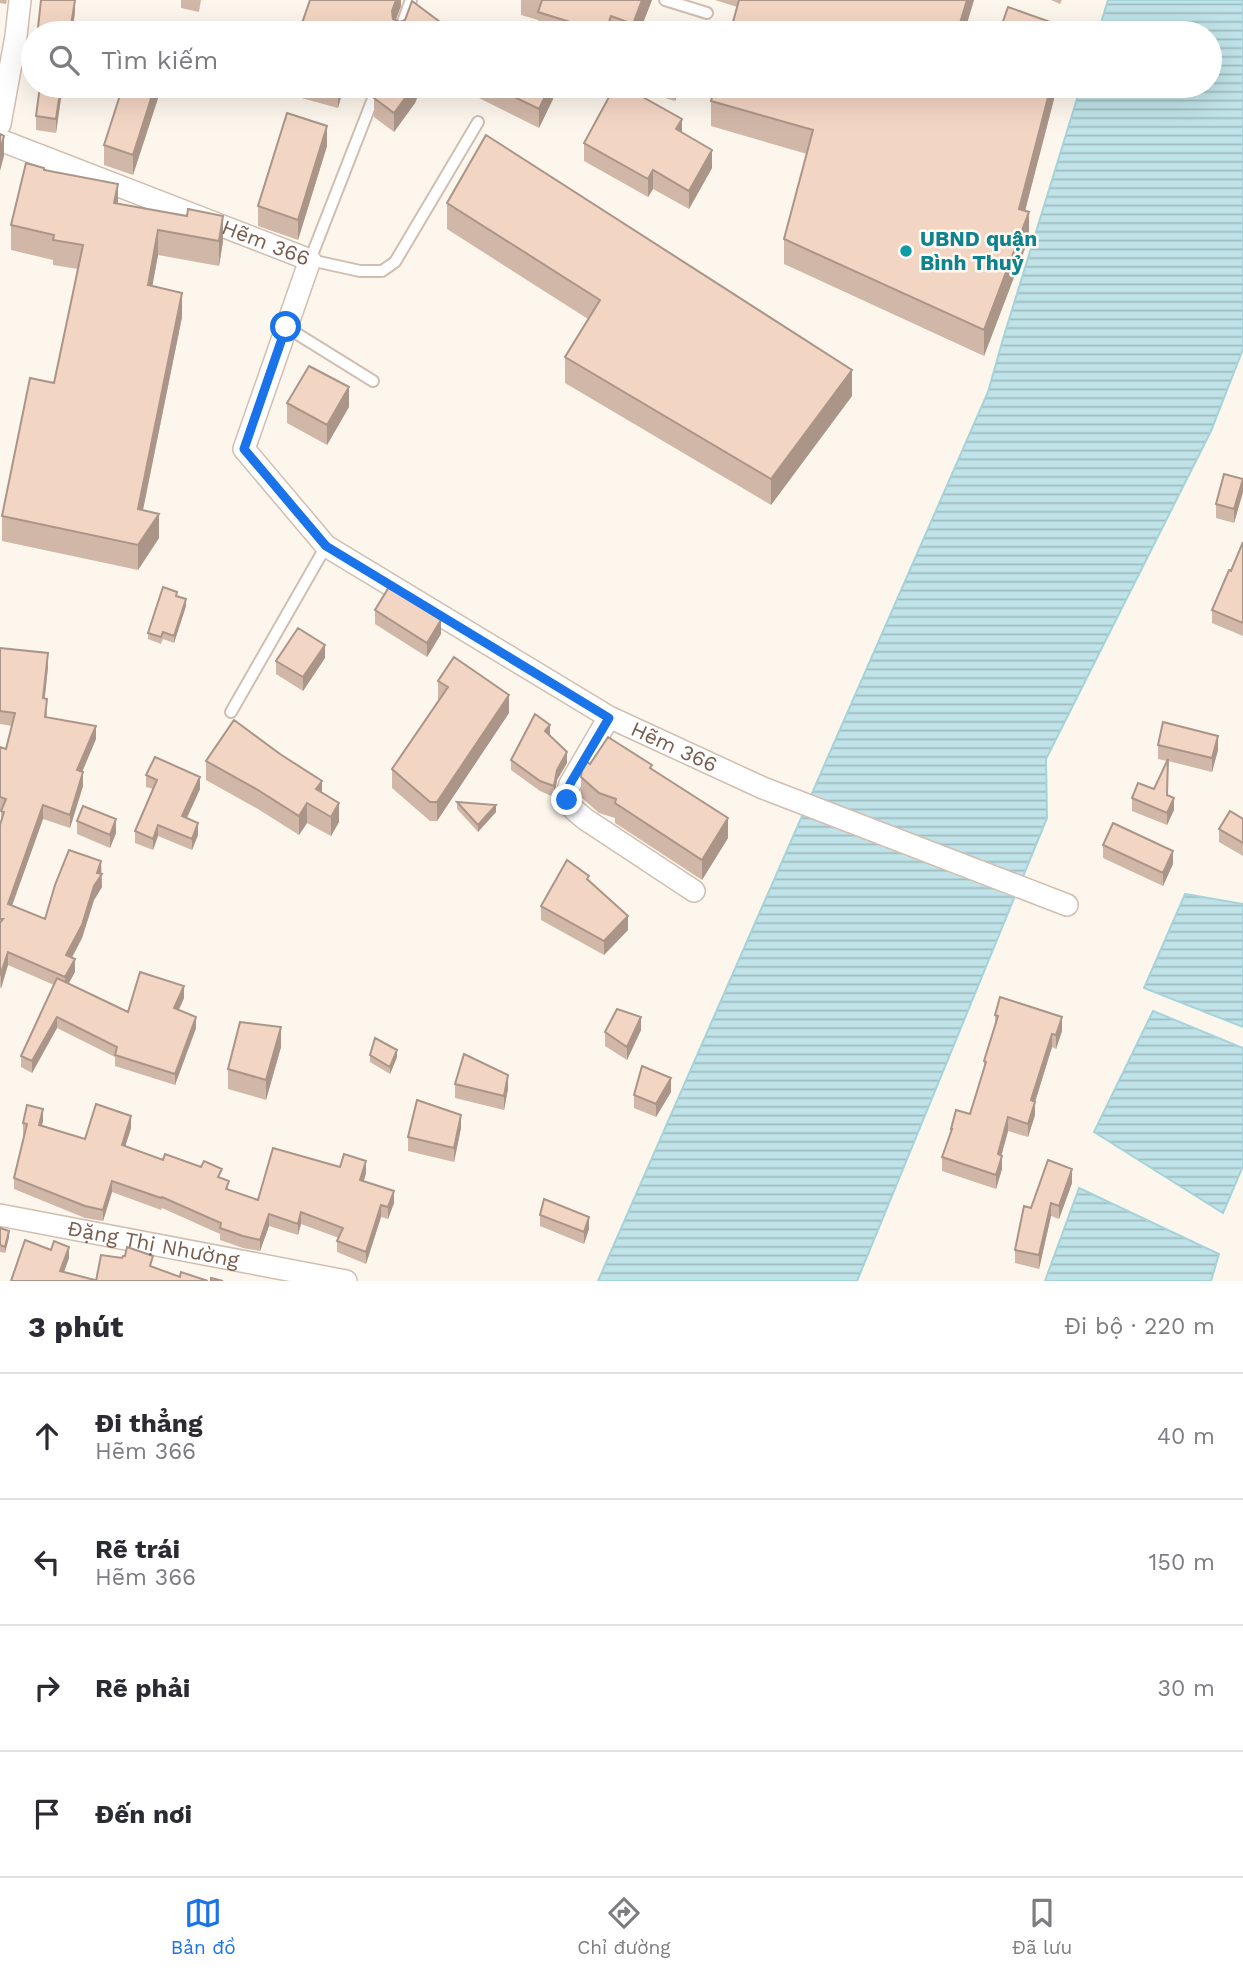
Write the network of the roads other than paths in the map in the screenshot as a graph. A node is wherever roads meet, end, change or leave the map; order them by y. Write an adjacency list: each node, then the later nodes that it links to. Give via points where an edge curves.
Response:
1 (20, 0): 8 (street)
2 (411, 0): 5 (lane)
3 (665, 0): 4 (lane)
4 (707, 13)
5 (403, 21)
6 (373, 98): 10 (lane)
7 (478, 122): 10 (lane, via 395,262 382,271 360,271)
8 (0, 124)
9 (0, 140): 10 (street, Hẽm 366)
10 (310, 260): 11 (street, Hẽm 366)
11 (286, 327): 12 (lane); 13 (street, Hẽm 366, via 244,449)
12 (373, 381)
13 (326, 546): 14 (lane); 15 (street, Hẽm 366)
14 (230, 712)
15 (609, 718): 16 (street, via 570,784 570,807); 17 (street, Hẽm 366, via 763,788)
16 (694, 891)
17 (1067, 905)
18 (0, 1215): 19 (street, Đặng Thị Nhường)
19 (346, 1281)

